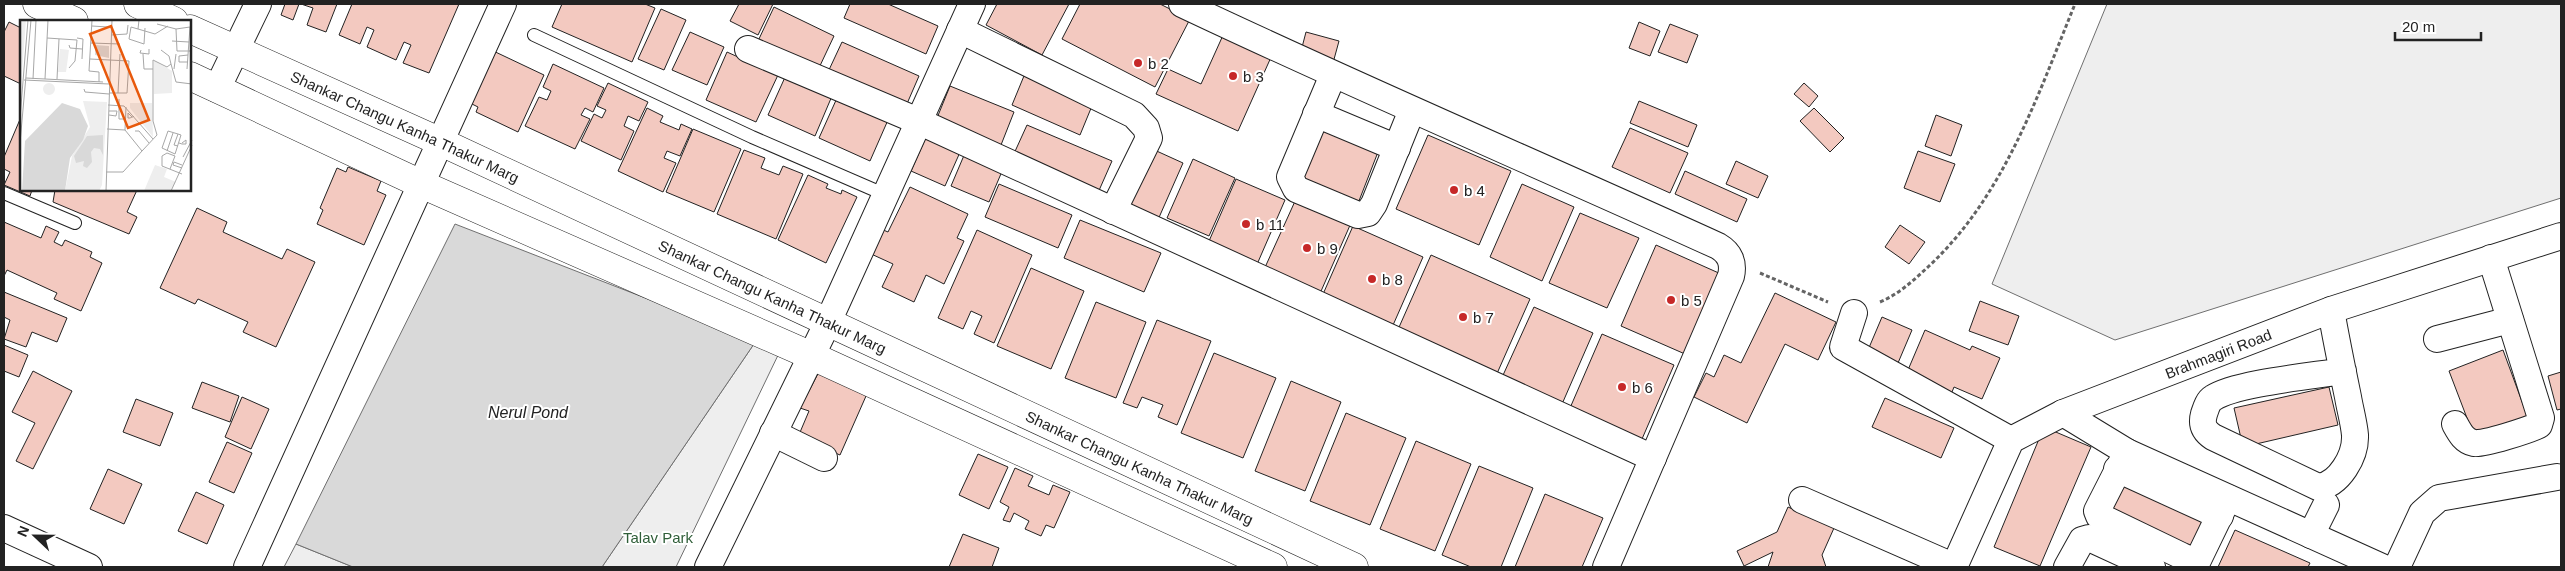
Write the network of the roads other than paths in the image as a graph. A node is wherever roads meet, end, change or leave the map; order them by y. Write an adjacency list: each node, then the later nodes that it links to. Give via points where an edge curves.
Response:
1 (37, 4): 7 (street)
2 (138, 4): 8 (street)
3 (258, 4): 13 (street)
4 (503, 4): 20 (street)
5 (972, 4): 10 (street)
6 (1182, 4): 14 (street)
7 (72, 20)
8 (172, 20)
9 (191, 29): 13 (street, Shankar Changu Kanha Thakur Marg)
10 (960, 30): 19 (street); 25 (street, via 1134,115 1146,128 1150,138)
11 (534, 35): 24 (lane, via 752,137)
12 (748, 49): 19 (street)
13 (236, 51): 16 (street); 20 (street, Shankar Changu Kanha Thakur Marg)
14 (1333, 75): 17 (street); 18 (street)
15 (191, 76): 16 (street)
16 (217, 89): 22 (street)
17 (1412, 110): 21 (street); 41 (street, via 1504,148 1718,246 1729,255 1731,276)
18 (1316, 114): 21 (street); 21 (street, via 1290,177 1296,189 1358,215 1368,213)
19 (918, 121): 24 (street); 25 (street)
20 (441, 142): 22 (street); 32 (street, Shankar Changu Kanha Thakur Marg)
21 (1397, 148)
22 (421, 184): 34 (street); 52 (street)
23 (4, 193): 26 (lane)
24 (886, 195): 32 (street)
25 (1113, 211): 41 (street)
26 (75, 223)
27 (2561, 236): 28 (street, Brahmagiri Road)
28 (2491, 258): 29 (street, Brahmagiri Road); 31 (street)
29 (2331, 310): 35 (street); 36 (street, Brahmagiri Road)
30 (1854, 313): 39 (street, via 1843,347)
31 (2510, 320): 33 (street); 37 (street, via 2541,418 2539,426 2478,444 2463,438)
32 (828, 322): 34 (street); 50 (street, Shankar Changu Kanha Thakur Marg)
33 (2437, 339)
34 (812, 356): 38 (street); 54 (street)
35 (2343, 371): 35 (street, via 2355,436 2345,466 2335,482 2328,486 2318,487 2206,432 2202,422 2206,408 2212,399 2230,390)
36 (2063, 413): 39 (street, Brahmagiri Road); 42 (street)
37 (2455, 424)
38 (773, 433): 40 (street); 53 (street)
39 (2011, 440): 57 (street)
40 (824, 458)
41 (1653, 458): 56 (street)
42 (2122, 461): 46 (street); 46 (street, via 2097,511 2099,516 2182,556 2198,560)
43 (2557, 477): 61 (street, via 2478,485 2439,498 2422,513)
44 (1802, 500): 57 (street)
45 (2326, 505): 48 (street)
46 (2224, 507): 48 (street)
47 (4, 528): 51 (street)
48 (2311, 535): 49 (street)
49 (2335, 557): 60 (street)
50 (1324, 561): 55 (street, Shankar Changu Kanha Thakur Marg)
51 (89, 567)
52 (246, 567)
53 (708, 567)
54 (1273, 567)
55 (1354, 567)
56 (1606, 567)
57 (1954, 567)
58 (2067, 567): 59 (street, via 2082,540 2089,538)
59 (2152, 567)
60 (2382, 567)
61 (2397, 567)

